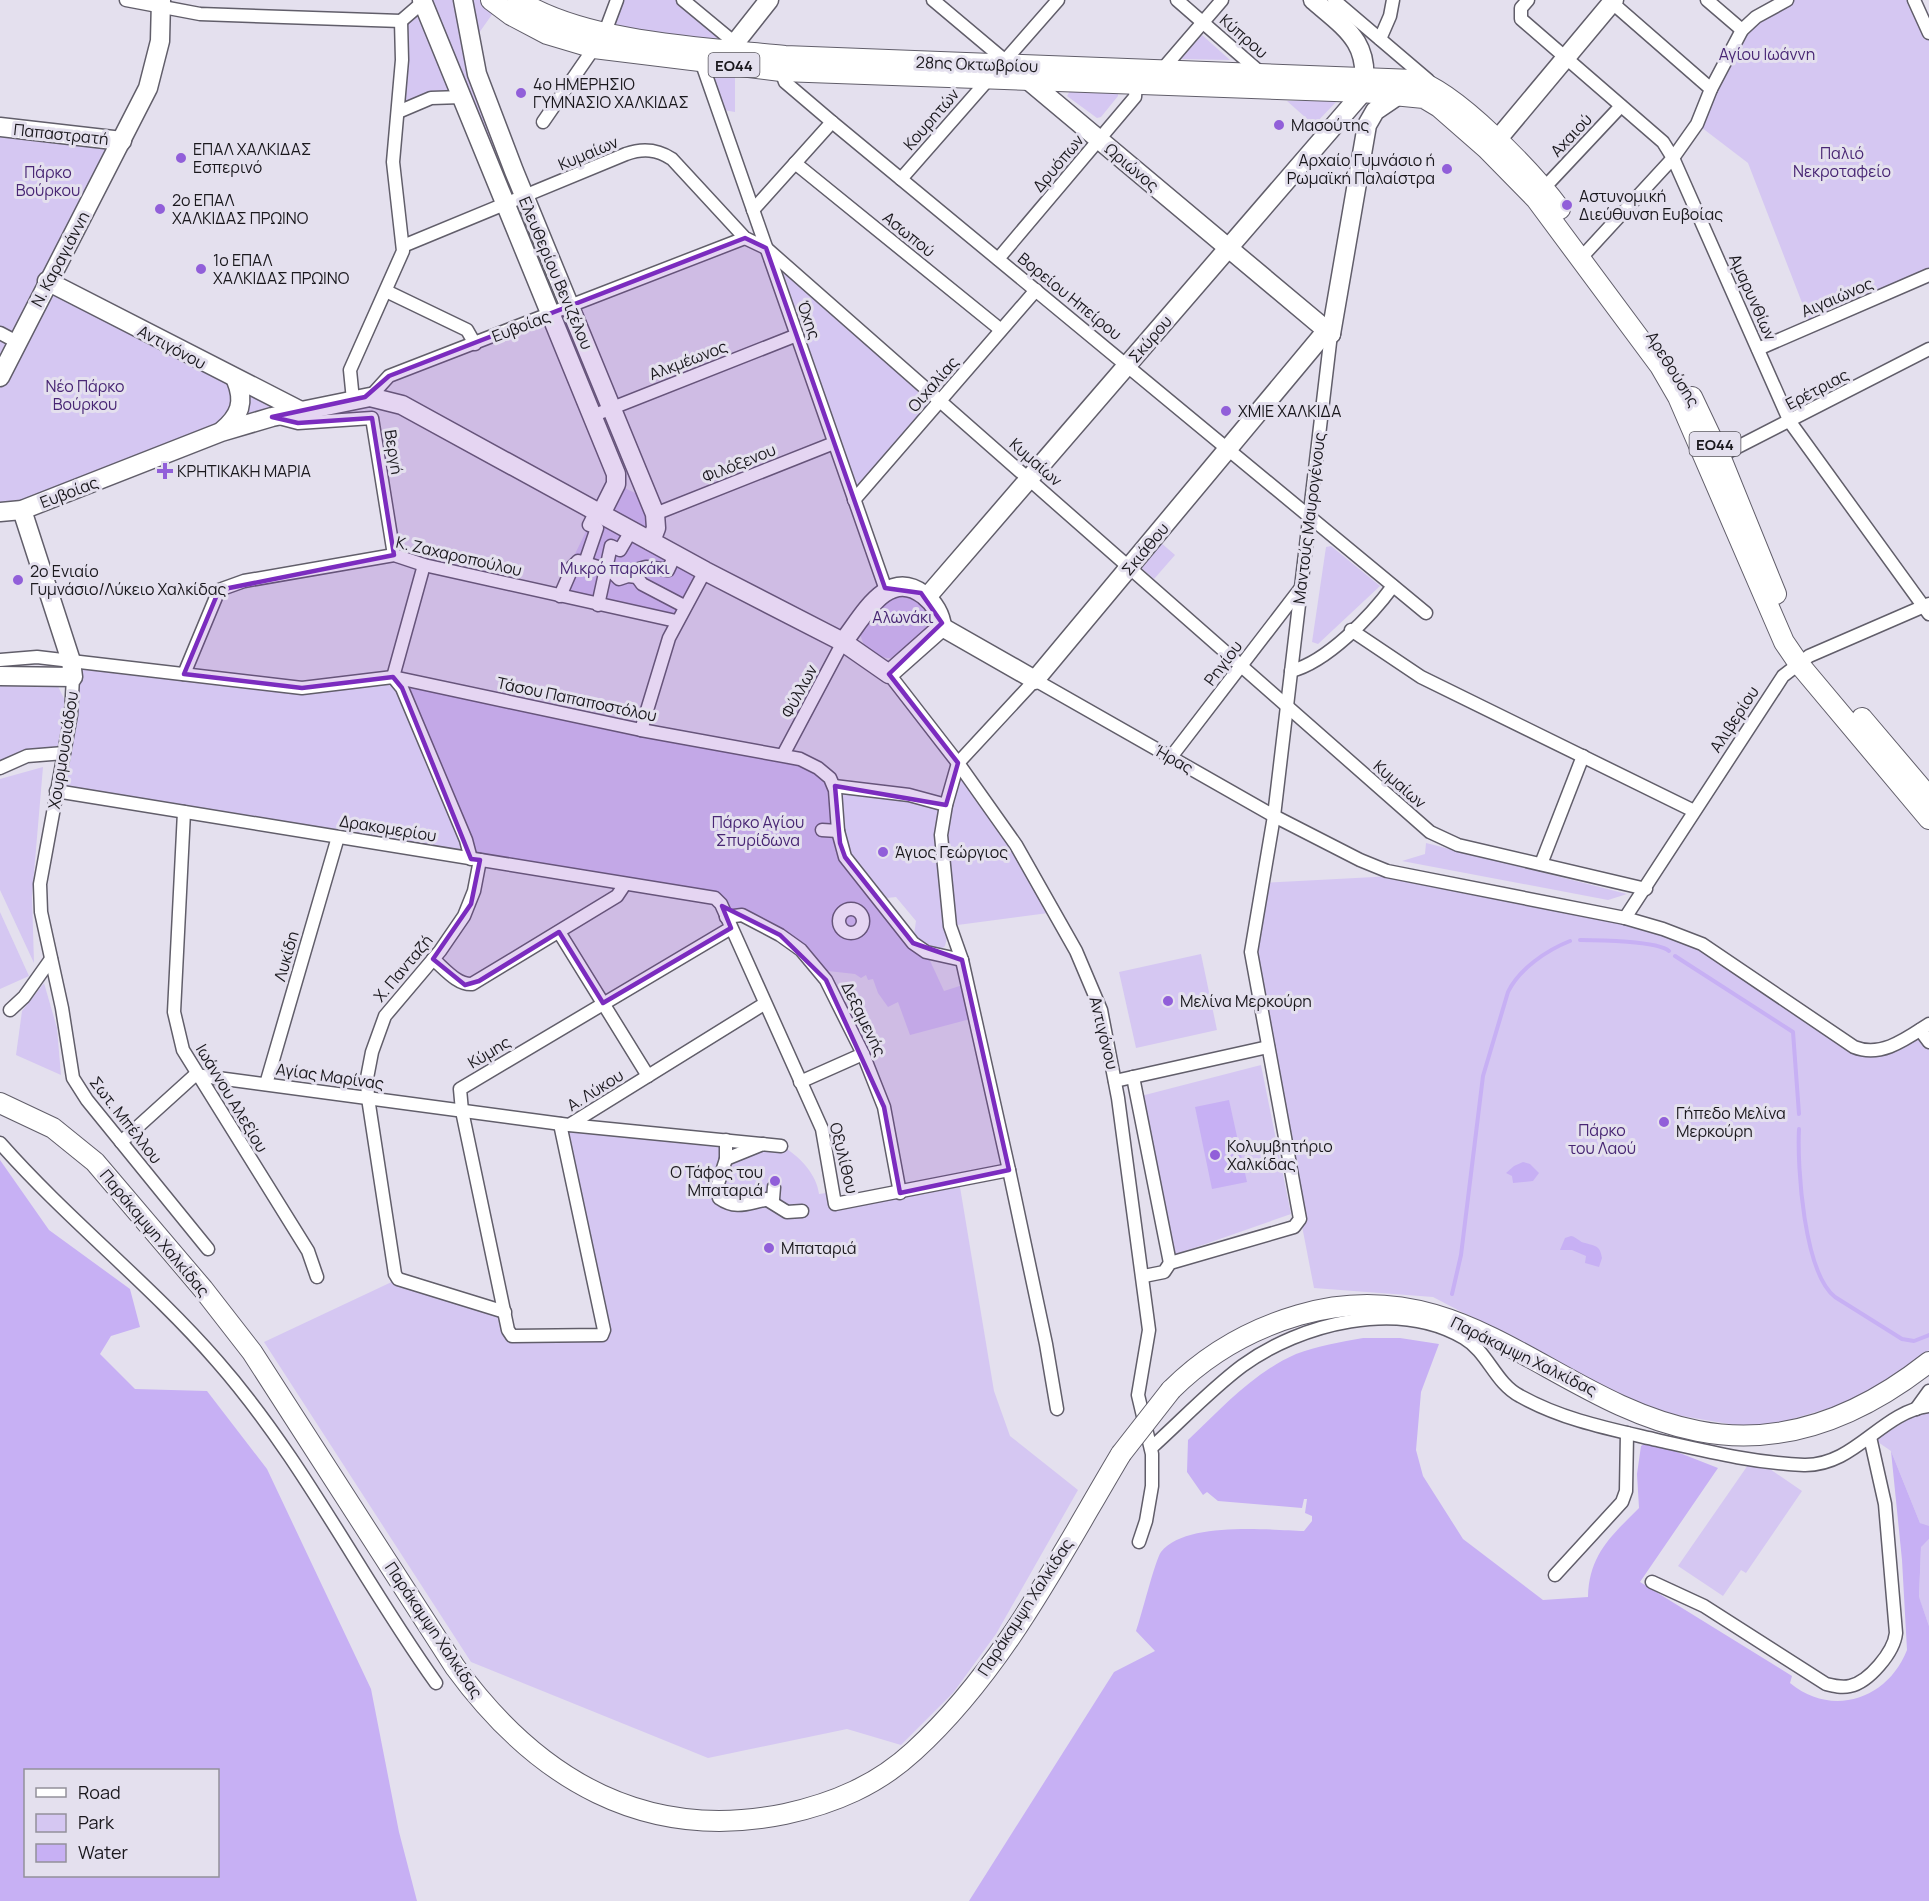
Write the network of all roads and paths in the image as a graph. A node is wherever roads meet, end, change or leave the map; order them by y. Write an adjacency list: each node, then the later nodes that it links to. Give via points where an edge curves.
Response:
1 (126, 0): 21 (street)
2 (462, 0): 54 (street, Ελευθερίου Βενιζέλου, via 477,74)
3 (491, 0): 27 (main road, 28ης Οκτωβρίου / ΕΟ44, via 538,29)
4 (518, 0): 27 (main road, 28ης Οκτωβρίου / ΕΟ44)
5 (617, 0): 27 (street)
6 (683, 0): 28 (street)
7 (769, 0): 28 (street)
8 (933, 0): 31 (street)
9 (1058, 0): 31 (street, Κουρητών)
10 (1177, 0): 23 (street, Κύπρου)
11 (1222, 0): 23 (street)
12 (1313, 0): 37 (street, via 1354,38 1364,56)
13 (1334, 0): 26 (street, Αρεθούσης)
14 (1393, 0): 26 (street)
15 (1528, 0): 29 (street, Αμαρυνθίων, via 1521,8 1521,19)
16 (1707, 0): 24 (street)
17 (1787, 0): 24 (street, via 1756,17)
18 (1914, 0): 25 (street)
19 (422, 1): 22 (street); 41 (street)
20 (1612, 1): 29 (street); 38 (street)
21 (163, 2): 22 (street, via 200,14); 49 (street, Ν. Καραγιάννη, via 154,71)
22 (401, 21): 43 (street)
23 (1203, 22): 32 (street); 34 (street, Κύπρου)
24 (1742, 30): 38 (street)
25 (1929, 33)
26 (1380, 39): 39 (street, Αρεθούσης)
27 (600, 40): 28 (main road, 28ης Οκτωβρίου / ΕΟ44); 30 (main road, 28ης Οκτωβρίου / ΕΟ44); 44 (street)
28 (735, 47): 31 (main road, 28ης Οκτωβρίου / ΕΟ44, via 785,56)
29 (1565, 57): 42 (street, Αμαρυνθίων); 48 (street)
30 (701, 61): 33 (main road, 28ης Οκτωβρίου / ΕΟ44); 56 (street, Όχης)
31 (1002, 68): 32 (main road, 28ης Οκτωβρίου / ΕΟ44); 33 (main road, 28ης Οκτωβρίου / ΕΟ44); 35 (main road, 28ης Οκτωβρίου / ΕΟ44); 52 (street, Κουρητών)
32 (1161, 70): 34 (main road, 28ης Οκτωβρίου / ΕΟ44)
33 (782, 71): 45 (street, Βορείου Ηπείρου, via 782,78)
34 (1262, 74): 37 (main road, 28ης Οκτωβρίου / ΕΟ44)
35 (1029, 81): 36 (main road, 28ης Οκτωβρίου / ΕΟ44); 47 (street, Ωριώνος)
36 (1136, 85): 37 (main road, 28ης Οκτωβρίου / ΕΟ44); 47 (street, Δρυόπων, via 1135,97)
37 (1364, 85): 39 (main road, 28ης Οκτωβρίου / ΕΟ44, via 1414,80); 40 (main road, Αρεθούσης / ΕΟ44); 60 (street, Σκύρου)
38 (1711, 89): 50 (street, via 1696,124)
39 (1440, 91): 48 (main road, Αρεθούσης / ΕΟ44)
40 (1400, 94): 61 (main road, Αρεθούσης / ΕΟ44, via 1431,101 1487,149); 70 (street, Μαντούς Μαυρογένους, via 1375,111 1367,125)
41 (462, 97): 43 (street, via 431,98); 55 (street)
42 (1621, 106): 50 (street, Αμαρυνθίων, via 1663,142); 53 (street, Αχαιού)
43 (398, 112): 58 (street, via 393,162)
44 (543, 122)
45 (832, 122): 51 (street); 52 (street, Βορείου Ηπείρου)
46 (0, 127): 49 (street, Παπαστρατή)
47 (1100, 140): 60 (street, Ωριώνος); 62 (street, Δρυόπων)
48 (1497, 140): 53 (main road, Αρεθούσης / ΕΟ44)
49 (123, 141): 64 (street, Ν. Καραγιάννη)
50 (1673, 158): 61 (street); 75 (street, Αμαρυνθίων)
51 (795, 163): 56 (street); 69 (street, Ασωπού)
52 (901, 179): 62 (street, Βορείου Ηπείρου)
53 (1544, 188): 61 (main road, Αρεθούσης / ΕΟ44)
54 (525, 197): 55 (street, Κυμαίων); 57 (street, Κυμαίων, via 626,154 654,150 672,159); 67 (street, Ελευθερίου Βενιζέλου)
55 (506, 205): 58 (street, Κυμαίων); 68 (street)
56 (753, 210): 59 (street, Όχης)
57 (745, 238): 59 (street, Κυμαίων); 67 (street, Ευβοίας)
58 (403, 246): 66 (street)
59 (766, 248): 72 (street, Όχης); 81 (street, Κυμαίων)
60 (1228, 248): 70 (street, Ωριώνος); 77 (street, Σκύρου)
61 (1585, 254): 90 (main road, Αρεθούσης / ΕΟ44, via 1669,357); 122 (main road, Αρεθούσης / ΕΟ44, via 1678,397 1770,615)
62 (998, 259): 65 (street, Βορείου Ηπείρου)
63 (1929, 275): 75 (street, Αιγαιώνος)
64 (47, 281): 73 (street, Ν. Καραγιάννη); 79 (street, Αντιγόνου)
65 (1036, 290): 69 (street, Οιχαλίας); 77 (street, Βορείου Ηπείρου)
66 (386, 291): 74 (street, via 467,330); 80 (street, via 350,370)
67 (572, 307): 68 (street, Ευβοίας); 82 (street, Ελευθερίου Βενιζέλου)
68 (552, 315): 74 (street, Ευβοίας); 84 (street)
69 (1002, 330): 81 (street, Οιχαλίας)
70 (1329, 332): 89 (street, Σκιάθου); 97 (street, Μαντούς Μαυρογένους)
71 (0, 333): 73 (street)
72 (797, 335): 82 (street, Αλκμέωνος); 88 (street, Όχης)
73 (17, 342): 78 (street, Ν. Καραγιάννη)
74 (475, 344): 80 (street, Ευβοίας, via 389,376)
75 (1758, 349): 86 (street, Αμαρυνθίων)
76 (1929, 349): 86 (street, Ερέτριας)
77 (1127, 365): 89 (street, Βορείου Ηπείρου); 91 (street, Σκύρου)
78 (0, 377)
79 (236, 380): 83 (street, Αντιγόνου); 87 (street, via 240,409 234,421)
80 (362, 398): 83 (street, Ευβοίας); 95 (street, via 402,405)
81 (940, 400): 91 (street, Κυμαίων); 92 (street, Οιχαλίας)
82 (612, 408): 84 (street, Αλκμέωνος); 96 (street, Ελευθερίου Βενιζέλου)
83 (299, 410): 85 (street, Ευβοίας)
84 (592, 416): 95 (street, via 617,477)
85 (272, 417): 87 (street, Ευβοίας); 100 (street, Βεργή, via 298,423 372,418)
86 (1790, 422): 90 (street, Ερέτριας); 115 (street, Αμαρυνθίων)
87 (221, 432): 93 (street, Ευβοίας)
88 (834, 443): 92 (street, Όχης); 96 (street, Φιλόξενου)
89 (1228, 449): 97 (street, Βορείου Ηπείρου); 104 (street, Σκιάθου)
90 (1720, 456): 122 (main road, Αρεθούσης / ΕΟ44)
91 (1029, 478): 104 (street, Κυμαίων); 112 (street, Σκύρου)
92 (854, 500): 110 (street, Όχης)
93 (22, 510): 94 (street, Ευβοίας); 124 (street, Χουρμουσιάδου)
94 (0, 512)
95 (598, 513): 98 (street); 102 (street, via 589,525 597,528)
96 (655, 514): 99 (street)
97 (1309, 516): 108 (street, Βορείου Ηπείρου); 109 (street, Μαντούς Μαυρογένους)
98 (631, 531): 99 (street); 105 (street, via 620,550 611,546)
99 (651, 542): 101 (street)
100 (394, 555): 103 (street, Κ. Ζαχαροπούλου); 126 (street, Κ. Ζαχαροπούλου, via 219,590)
101 (675, 555): 106 (street); 107 (street, via 668,570 646,567 639,569)
102 (585, 563): 105 (street); 111 (street, via 575,562)
103 (424, 565): 111 (street, Κ. Ζαχαροπούλου); 129 (street)
104 (1130, 566): 123 (street, Κυμαίων); 130 (street, Σκιάθου)
105 (606, 569): 107 (street, via 619,579); 113 (street)
106 (705, 571): 114 (street); 120 (street)
107 (637, 577): 114 (street, via 642,584)
108 (1393, 586): 116 (street, Βορείου Ηπείρου); 119 (street)
109 (1300, 588): 123 (street, Ρηγίου); 125 (street, Μαντούς Μαυρογένους)
110 (886, 590): 112 (street, via 908,588); 120 (street)
111 (560, 596): 113 (street, Κ. Ζαχαροπούλου)
112 (927, 597): 118 (street, via 938,612)
113 (598, 605): 117 (street, Κ. Ζαχαροπούλου)
114 (684, 606): 117 (street)
115 (1927, 608): 122 (street, Αλιβερίου)
116 (1426, 613)
117 (676, 621): 132 (street)
118 (942, 627): 127 (street); 130 (street, Ήρας)
119 (1351, 630): 125 (street, via 1317,661); 135 (street, via 1421,677)
120 (843, 642): 127 (street); 134 (street, Φύλλων)
121 (0, 660): 124 (street, Τάσου Παπαποστόλου, via 37,657)
122 (1804, 660): 141 (main road, Αρεθούσης / ΕΟ44); 143 (street, Αλιβερίου, via 1783,676 1769,695); 146 (main road, Αρεθούσης / ΕΟ44)
123 (1241, 665): 131 (street, Κυμαίων); 136 (street, Ρηγίου)
124 (72, 669): 126 (street, Τάσου Παπαποστόλου); 128 (street); 133 (street, Χουρμουσιάδου, via 71,715)
125 (1291, 671): 131 (street, Μαντούς Μαυρογένους)
126 (184, 674): 129 (street, Τάσου Παπαποστόλου, via 302,688)
127 (889, 674): 137 (street, Αντιγόνου)
128 (0, 676)
129 (393, 677): 132 (street, Τάσου Παπαποστόλου); 150 (street, via 402,688)
130 (1035, 680): 136 (street, Ήρας); 137 (street, Σκιάθου)
131 (1287, 707): 145 (street, Μαντούς Μαυρογένους); 151 (street, Κυμαίων, via 1441,839)
132 (640, 730): 134 (street, Τάσου Παπαποστόλου)
133 (64, 753): 138 (street, via 27,756); 140 (street, Χουρμουσιάδου)
134 (783, 755): 139 (street, Τάσου Παπαποστόλου, via 818,768)
135 (1583, 756): 143 (street); 151 (street)
136 (1171, 757): 145 (street, Ήρας)
137 (958, 763): 142 (street); 173 (street, Αντιγόνου, via 1016,845 1076,951 1101,1010)
138 (0, 768)
139 (834, 786): 142 (street, via 909,795); 148 (street)
140 (57, 791): 144 (street, Δρακομερίου); 160 (street, Χουρμουσιάδου, via 40,884 41,912)
141 (1929, 797)
142 (946, 805): 162 (street, via 941,835 945,880 950,926)
143 (1694, 811): 153 (street, Αλιβερίου)
144 (184, 812): 149 (street, Δρακομερίου); 170 (street, Ιωάννου Αλεξίου, via 174,1012 183,1050)
145 (1274, 816): 157 (street, Ήρας, via 1387,871); 168 (street, Μαντούς Μαυρογένους, via 1251,952)
146 (1929, 819)
147 (822, 830): 148 (street)
148 (838, 831): 155 (street, via 845,857)
149 (338, 837): 150 (street, Δρακομερίου); 175 (street, Λυκίδη)
150 (476, 859): 152 (street, Δρακομερίου); 161 (street, Χ. Πανταζή, via 471,904)
151 (1541, 864): 153 (street, Κυμαίων)
152 (626, 884): 154 (street, Δρακομερίου); 159 (street, via 617,896)
153 (1646, 889): 157 (street, Αλιβερίου)
154 (715, 898): 158 (street, Οξυλίθου)
155 (878, 898): 156 (street); 162 (street, via 913,943 926,952)
156 (861, 914)
157 (1625, 918): 166 (street, Ήρας, via 1702,944 1866,1052 1883,1051)
158 (729, 922): 163 (street, Κύμης); 164 (street, Οξυλίθου); 169 (street, Δεξαμενής, via 742,915 761,924 815,964)
159 (559, 932): 161 (street, via 472,984 465,985); 163 (street)
160 (51, 959): 165 (street); 182 (street, Σωτ. Μπέλλου, via 73,1078)
161 (434, 959): 176 (street, Χ. Πανταζή, via 385,1016 372,1052)
162 (962, 960): 186 (street)
163 (603, 1002): 171 (street); 178 (street, Κύμης, via 460,1089)
164 (764, 1004): 171 (street, Α. Λύκου); 174 (street, Οξυλίθου)
165 (10, 1010)
166 (1925, 1027): 167 (street)
167 (1929, 1042)
168 (1268, 1047): 172 (street); 192 (street, Μαντούς Μαυρογένους, via 1299,1222 1291,1228)
169 (863, 1054): 174 (street); 188 (street, Δεξαμενής, via 884,1107)
170 (195, 1075): 175 (street, Αγίας Μαρίνας); 182 (street); 194 (street, Ιωάννου Αλεξίου, via 308,1251)
171 (648, 1076): 179 (street, Α. Λύκου)
172 (1133, 1077): 173 (street); 192 (street)
173 (1115, 1081): 193 (street, Αντιγόνου)
174 (800, 1082): 188 (street, Οξυλίθου, via 822,1129 835,1204)
175 (266, 1084): 176 (street, Αγίας Μαρίνας)
176 (368, 1098): 178 (street, Αγίας Μαρίνας); 195 (street, Χ. Πανταζή, via 398,1279)
177 (0, 1103): 197 (main road, Παράκαμψη Χαλκίδας, bridge, via 53,1128 94,1162 209,1297 252,1352 454,1667 492,1713 531,1751 602,1796 633,1808 684,1819 760,1818 830,1802 885,1775 941,1724 1003,1646 1121,1454 1171,1390 1199,1365 1264,1328 1305,1313 1360,1305 1397,1306 1449,1318 1633,1410 1675,1426 1722,1435 1772,1434 1828,1421 1876,1400)
178 (462, 1111): 179 (street, Αγίας Μαρίνας); 195 (street, Κύμης)
179 (565, 1125): 180 (street, Αγίας Μαρίνας); 196 (street, Α. Λύκου)
180 (726, 1140): 183 (street, Αγίας Μαρίνας); 185 (street)
181 (0, 1143): 207 (street, via 217,1361 271,1428)
182 (121, 1143): 191 (street, Σωτ. Μπέλλου)
183 (763, 1144): 184 (street, Αγίας Μαρίνας); 185 (street)
184 (781, 1146)
185 (726, 1159): 189 (street, via 717,1186 719,1198 738,1206)
186 (1008, 1170): 188 (street, Οξυλίθου); 199 (street)
187 (774, 1187): 189 (street, via 773,1199)
188 (900, 1193)
189 (766, 1199): 190 (street, via 787,1212)
190 (802, 1211)
191 (208, 1249)
192 (1170, 1263): 193 (street, via 1164,1272)
193 (1144, 1276): 203 (street, Αντιγόνου, via 1149,1340 1138,1395)
194 (317, 1277)
195 (505, 1312): 196 (street, Κύμης, via 512,1336 602,1335)
196 (604, 1330)
197 (1929, 1362)
198 (1929, 1391): 200 (street)
199 (1057, 1408)
200 (1923, 1408): 202 (street, via 1890,1421)
201 (1627, 1433): 202 (street, via 1733,1458 1806,1465 1840,1457); 203 (street, via 1586,1423 1517,1395 1476,1347 1453,1333 1415,1321 1372,1318 1331,1326 1254,1359); 205 (street, via 1626,1491 1622,1502)
202 (1870, 1437): 206 (street, via 1885,1504 1896,1633 1891,1648 1867,1677 1838,1687 1826,1684 1704,1606)
203 (1151, 1448): 204 (street, Αντιγόνου, via 1152,1486)
204 (1139, 1542)
205 (1555, 1575)
206 (1652, 1582)
207 (436, 1683)

